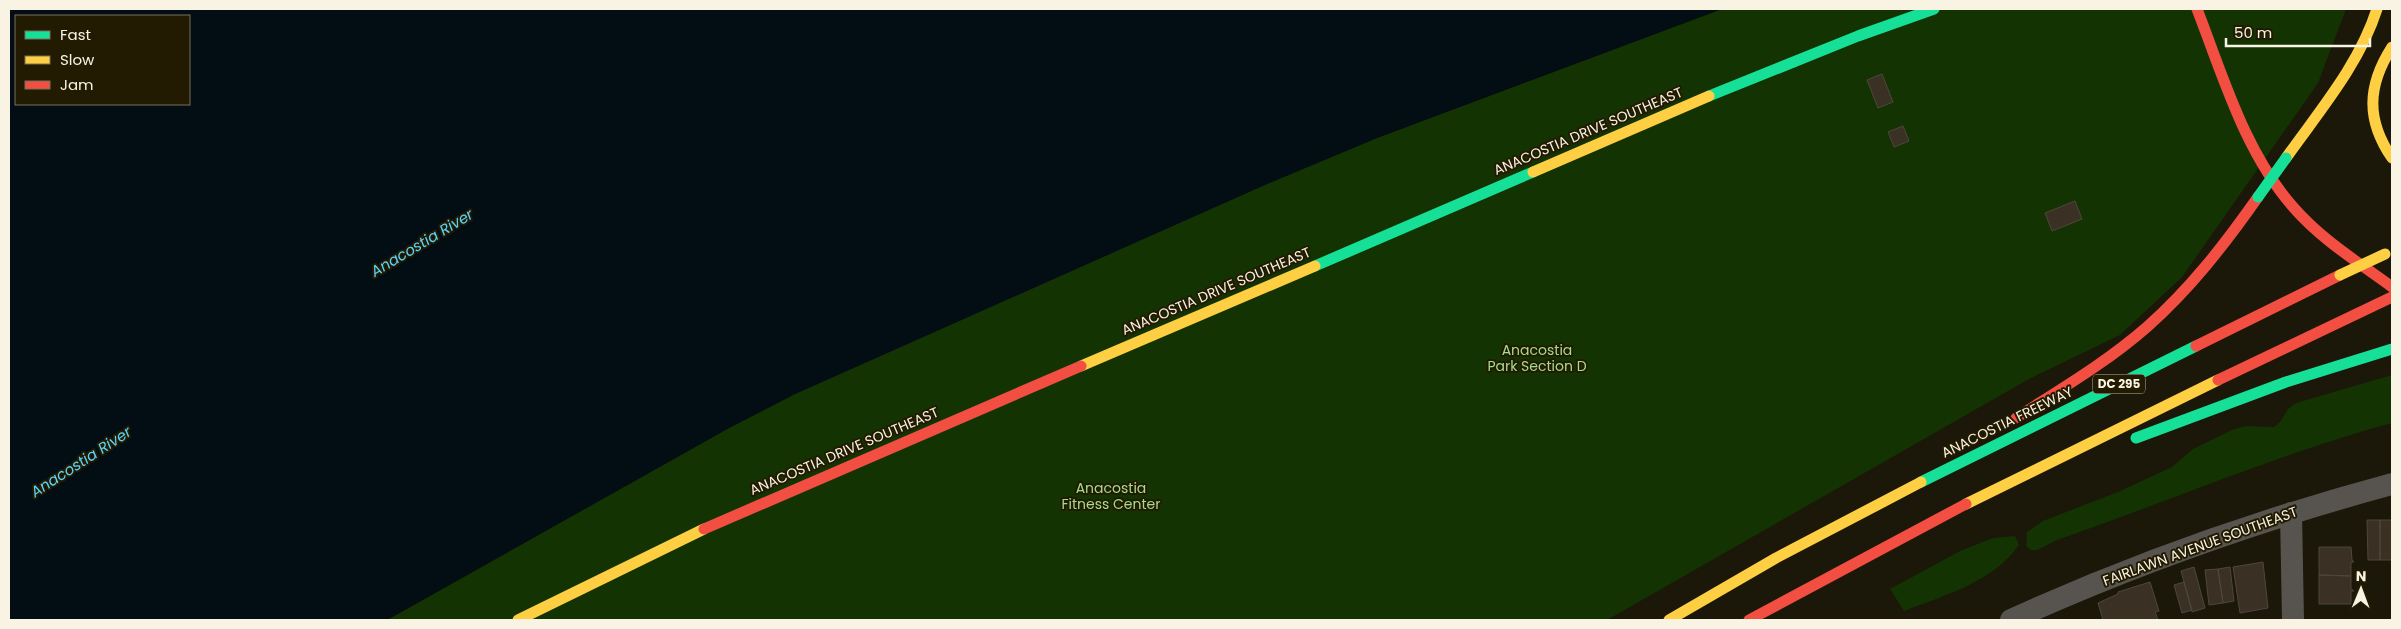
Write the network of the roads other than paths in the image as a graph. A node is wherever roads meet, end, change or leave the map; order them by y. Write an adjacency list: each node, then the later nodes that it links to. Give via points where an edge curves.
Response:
1 (1934, 9): 18 (main road, ANACOSTIA DRIVE SOUTHEAST, via 1751,78 918,435 670,544)
2 (2197, 9): 7 (main road, via 2256,152 2273,180 2313,228)
3 (2377, 9): 10 (main road, bridge, via 2357,56 2213,258 2147,328 2086,373)
4 (2392, 47): 5 (main road, via 2376,77 2372,107 2378,136)
5 (2392, 158)
6 (2389, 253): 15 (main road, ANACOSTIA FREEWAY / DC 295, bridge)
7 (2392, 287)
8 (2392, 297): 16 (main road, DC 295)
9 (2392, 349): 12 (main road, via 2286,382)
10 (2007, 423)
11 (1990, 434): 15 (main road)
12 (2128, 441)
13 (2101, 451): 16 (main road)
14 (2392, 484): 17 (street, FAIRLAWN AVENUE SOUTHEAST)
15 (1898, 493): 19 (main road, ANACOSTIA FREEWAY / DC 295)
16 (1980, 496): 20 (main road, DC 295)
17 (2291, 513): 21 (street, FAIRLAWN AVENUE SOUTHEAST, via 2120,574); 22 (street)
18 (518, 620)
19 (1669, 620)
20 (1749, 620)
21 (2011, 620)
22 (2294, 620)

